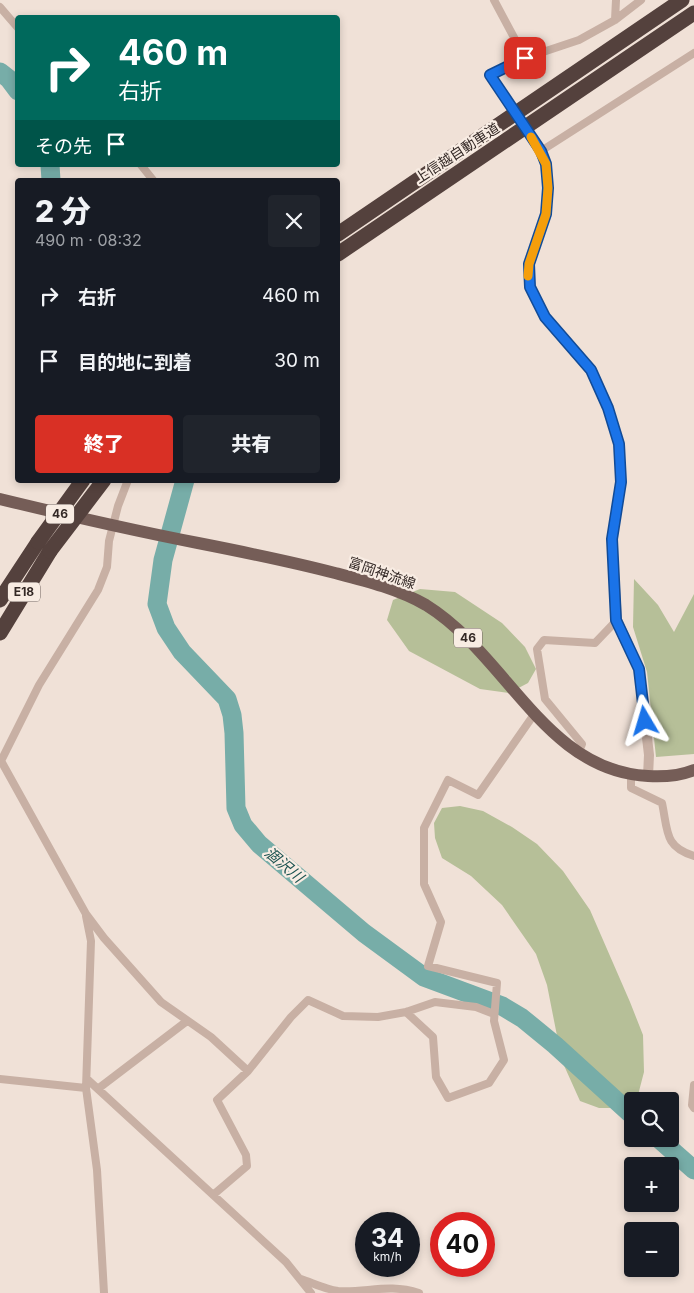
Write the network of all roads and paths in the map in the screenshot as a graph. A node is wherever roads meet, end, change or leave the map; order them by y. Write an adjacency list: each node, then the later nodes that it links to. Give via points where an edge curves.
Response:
1 (494, 0): 10 (street)
2 (616, 0): 7 (street)
3 (641, 0): 7 (street)
4 (682, 0): 14 (highway, 上信越自動車道)
5 (0, 7): 8 (street)
6 (694, 12): 15 (highway, 上信越自動車道)
7 (615, 20): 10 (street, via 579,40)
8 (15, 24)
9 (694, 53): 11 (street)
10 (525, 58): 11 (street, bridge, via 490,75)
11 (538, 148): 22 (street, via 546,164 548,188 546,214 529,264 530,287 545,317 591,370 619,444 621,482 612,539)
12 (143, 167): 13 (street)
13 (151, 178)
14 (340, 233)
15 (340, 253)
16 (82, 483): 21 (highway, E18, bridge)
17 (102, 483): 23 (highway, E18, bridge, via 50,551)
18 (127, 483): 20 (street, via 118,506)
19 (0, 499): 20 (main road, 富岡神流線 / 46)
20 (117, 527): 24 (main road, 富岡神流線 / 46, via 279,559 405,594 452,623); 26 (street, via 98,590 39,685)
21 (0, 600)
22 (616, 620): 25 (street, via 595,643 544,640 537,648 545,699 582,744); 29 (street, via 639,669 649,755)
23 (0, 633)
24 (535, 713): 25 (main road, 富岡神流線 / 46, via 554,735); 33 (street, via 478,795 448,780 424,828 424,884 441,922 428,966 497,983)
25 (578, 754): 28 (main road, 富岡神流線 / 46, via 598,766)
26 (0, 761): 31 (street)
27 (694, 770): 29 (main road, 富岡神流線 / 46, via 664,777)
28 (631, 776): 29 (main road, 富岡神流線 / 46); 30 (street, via 631,788 662,803 674,848)
29 (648, 776)
30 (694, 856)
31 (86, 914): 34 (street, via 161,1002); 37 (street, via 91,941)
32 (406, 1012): 33 (street, via 436,1002); 33 (street, via 433,1037 436,1077 448,1098 489,1083 504,1060); 35 (street, via 378,1017 343,1016 308,1000)
33 (494, 1014)
34 (187, 1021): 35 (street, via 211,1037); 40 (street)
35 (248, 1071): 42 (street, via 217,1100 246,1154 247,1166)
36 (0, 1079): 39 (street)
37 (87, 1079): 39 (street); 40 (street)
38 (694, 1085): 41 (street)
39 (86, 1088): 44 (street, via 97,1170)
40 (99, 1088): 42 (street)
41 (694, 1108)
42 (213, 1195): 43 (street)
43 (301, 1279): 45 (street); 46 (street, via 339,1292 384,1288)
44 (104, 1293)
45 (311, 1293)
46 (419, 1293)

